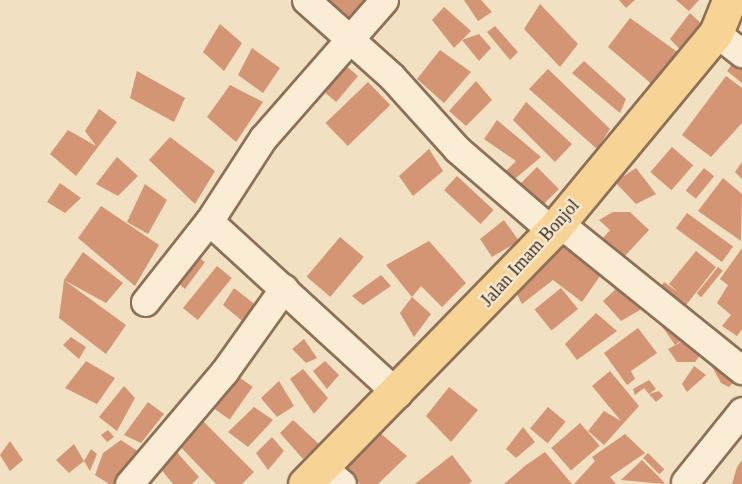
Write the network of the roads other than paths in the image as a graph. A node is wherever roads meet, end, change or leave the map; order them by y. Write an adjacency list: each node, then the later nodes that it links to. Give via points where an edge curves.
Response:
1 (306, 0): 5 (street)
2 (384, 0): 5 (street)
3 (729, 0): 4 (main road, Jalan Imam Bonjol)
4 (716, 33): 6 (street); 8 (main road, Jalan Imam Bonjol)
5 (351, 38): 7 (street, via 263,138); 8 (street, via 457,149)
6 (742, 53)
7 (209, 221): 9 (street); 10 (street)
8 (556, 227): 11 (street); 12 (main road, Jalan Imam Bonjol)
9 (284, 288): 12 (street); 16 (street, via 224,372)
10 (145, 302)
11 (742, 370)
12 (398, 394): 14 (main road, Jalan Imam Bonjol)
13 (742, 411): 15 (street)
14 (323, 478)
15 (685, 482)
16 (129, 484)

